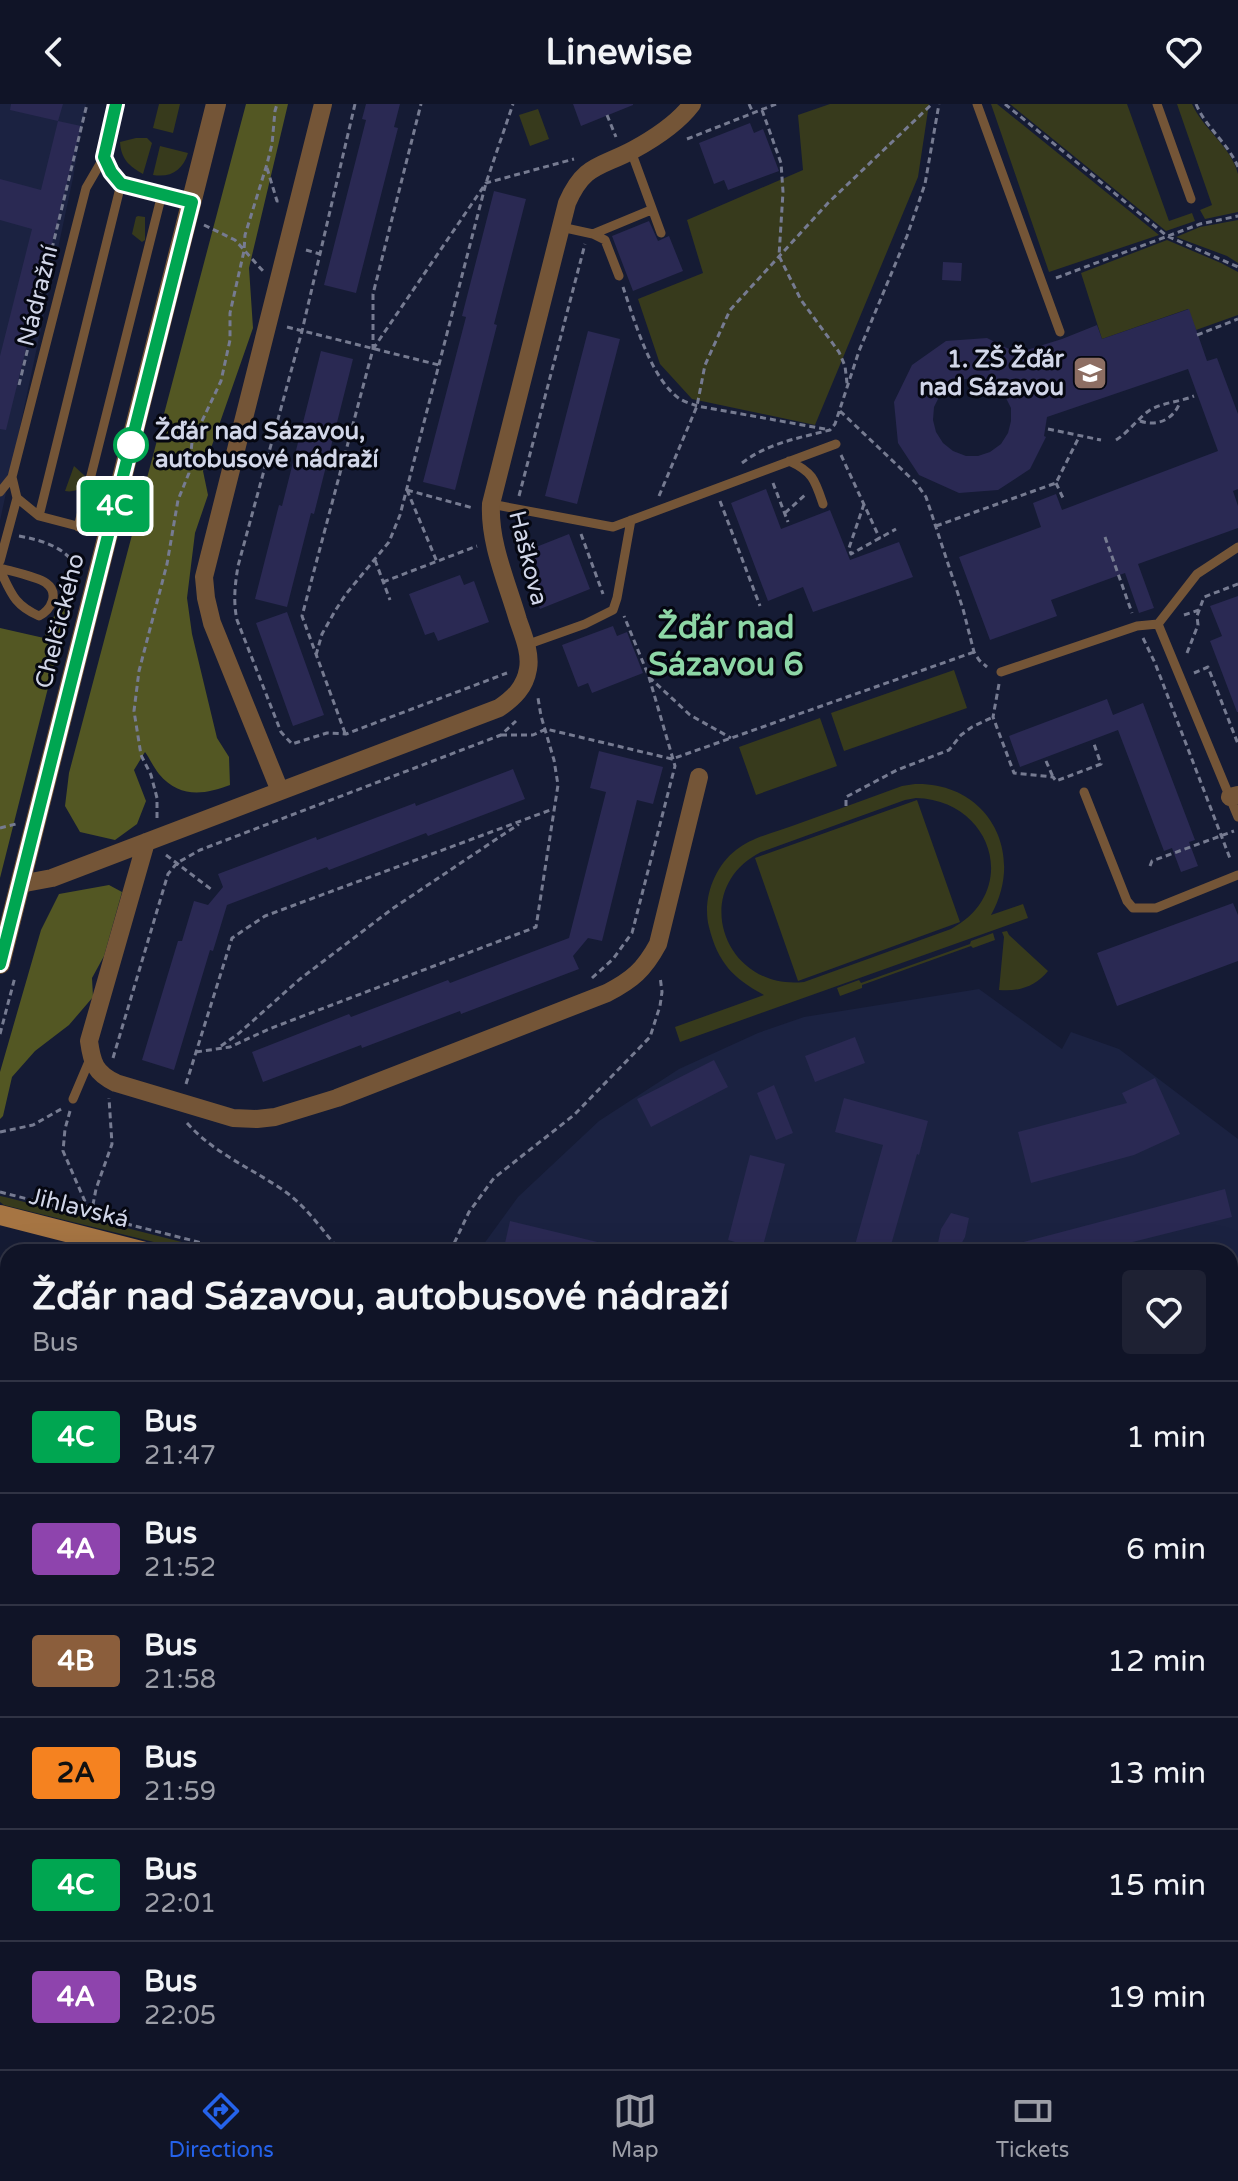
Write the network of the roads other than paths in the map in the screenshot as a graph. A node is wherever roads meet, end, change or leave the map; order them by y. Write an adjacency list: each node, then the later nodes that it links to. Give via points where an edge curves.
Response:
1 (116, 104): 8 (lane, Nádražní)
2 (216, 104): 12 (street, Chelčického)
3 (323, 104): 37 (street, via 204,577 212,623)
4 (692, 104): 7 (street, Haškova, via 665,131)
5 (977, 104): 18 (lane)
6 (1157, 104): 11 (lane)
7 (625, 148): 13 (lane); 14 (street, Haškova, via 576,184)
8 (104, 157): 9 (lane); 21 (lane, Nádražní, via 86,188)
9 (121, 184): 10 (lane); 26 (lane)
10 (162, 194): 12 (lane); 28 (lane)
11 (1191, 199)
12 (192, 202): 29 (street, Chelčického)
13 (651, 210): 15 (lane); 16 (lane)
14 (561, 227): 16 (lane); 25 (street, Haškova)
15 (661, 233)
16 (590, 234): 17 (lane, via 605,240)
17 (619, 276)
18 (1060, 332)
19 (836, 444): 20 (lane)
20 (789, 461): 24 (lane, via 814,479); 27 (lane)
21 (12, 477): 22 (lane); 23 (lane, Nádražní)
22 (0, 492)
23 (17, 498): 26 (lane); 31 (lane)
24 (823, 504)
25 (483, 506): 27 (lane, via 613,527); 34 (street, Haškova)
26 (39, 516): 28 (lane)
27 (631, 520): 34 (lane, via 613,610)
28 (78, 527): 29 (lane)
29 (108, 534): 43 (street, Chelčického)
30 (1238, 547): 33 (lane, via 1197,574)
31 (0, 561)
32 (0, 569): 32 (lane, via 47,583 53,601 48,611 39,616 12,598)
33 (1158, 624): 35 (lane, via 1137,626); 39 (lane)
34 (526, 645): 37 (street, Haškova, via 525,682 499,708)
35 (1001, 672)
36 (699, 777): 45 (street, via 658,944 643,968 607,993 275,1117 233,1118 110,1072 100,1075)
37 (280, 791): 41 (street, Haškova)
38 (1084, 792): 42 (lane, via 1133,908 1156,908)
39 (1234, 796): 40 (lane)
40 (1238, 817)
41 (151, 840): 43 (street, Haškova, via 52,878); 45 (street, via 89,1041)
42 (1237, 875)
43 (20, 884): 44 (street, Chelčického)
44 (0, 964)
45 (91, 1056): 46 (lane)
46 (73, 1099)
47 (0, 1215): 48 (main road, Jihlavská)
48 (114, 1244)

